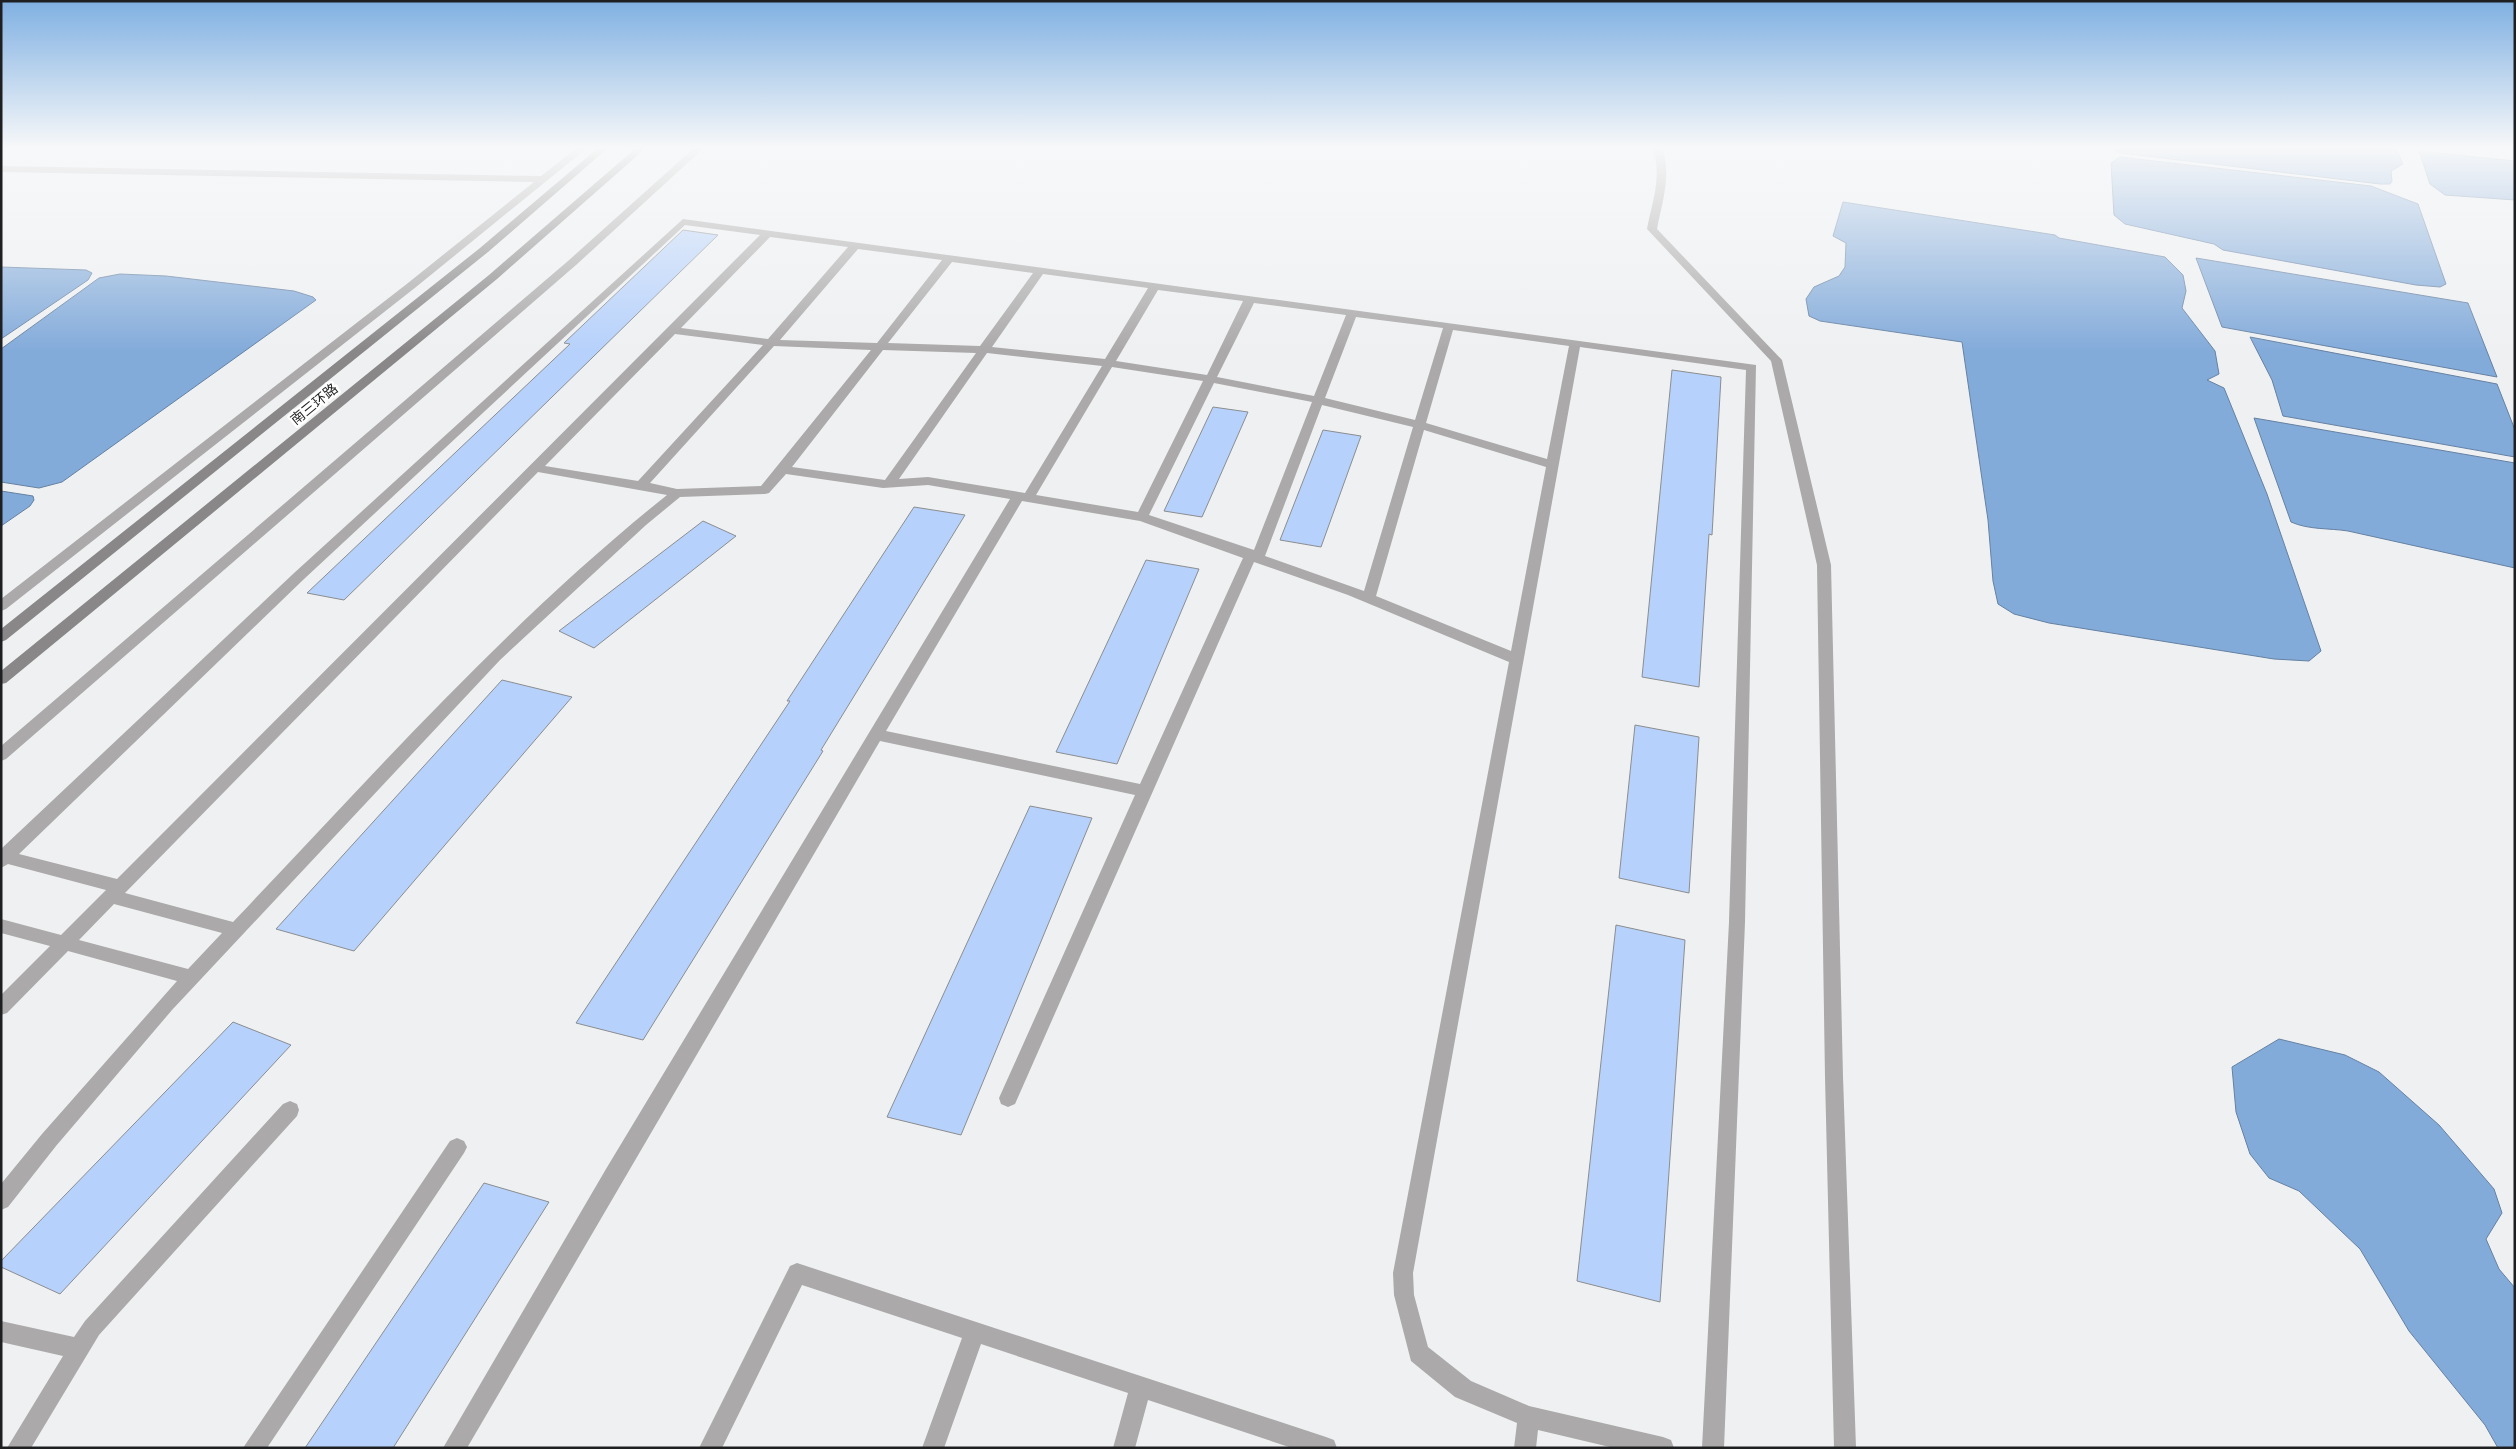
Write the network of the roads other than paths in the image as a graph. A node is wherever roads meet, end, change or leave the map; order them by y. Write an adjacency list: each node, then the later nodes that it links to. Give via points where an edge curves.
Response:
1 (497, 216): 33 (street)
2 (524, 216): 34 (main road, 南三环路)
3 (563, 216): 36 (main road, 南三环路, via 493,277)
4 (624, 216): 38 (street)
5 (1654, 216): 66 (street, via 1652,229 1776,360 1824,566)
6 (768, 233): 7 (street); 14 (street); 40 (street, via 683,222 298,577)
7 (856, 245): 8 (street); 15 (street)
8 (949, 258): 9 (street); 17 (street)
9 (1040, 270): 10 (street); 18 (street)
10 (1155, 286): 11 (street); 19 (street)
11 (1250, 299): 12 (street); 20 (street)
12 (1352, 313): 13 (street); 21 (street)
13 (1449, 326): 16 (street); 22 (street)
14 (674, 330): 15 (street); 24 (street)
15 (771, 343): 17 (street); 27 (street)
16 (1575, 343): 23 (street); 65 (street, via 1752,367 1737,903)
17 (881, 345): 18 (street); 25 (street)
18 (985, 350): 19 (street); 26 (street)
19 (1108, 363): 20 (street); 29 (street)
20 (1211, 379): 21 (street); 30 (street)
21 (1318, 400): 22 (street); 31 (street)
22 (1420, 425): 23 (street); 32 (street)
23 (1553, 465): 35 (street)
24 (536, 468): 27 (street); 41 (street)
25 (783, 470): 26 (street); 28 (street, via 765,490)
26 (889, 484): 29 (street, via 928,481)
27 (641, 485): 28 (street)
28 (677, 493): 43 (street, via 627,534 495,656)
29 (1023, 497): 30 (street); 37 (street)
30 (1142, 517): 31 (street)
31 (1254, 555): 32 (street); 39 (street)
32 (1369, 598): 35 (street)
33 (1, 606)
34 (1, 637)
35 (1516, 658): 55 (street, via 1403,1273 1404,1295 1419,1353 1463,1389)
36 (1, 679)
37 (876, 735): 39 (street); 58 (street)
38 (1, 755)
39 (1145, 791): 47 (street)
40 (3, 858): 41 (street)
41 (116, 892): 43 (street); 44 (street)
42 (1, 926): 44 (street)
43 (236, 930): 45 (street)
44 (64, 943): 45 (street); 46 (street)
45 (191, 978): 50 (street, via 49,1140)
46 (1, 1007)
47 (1008, 1098)
48 (290, 1110): 53 (street, via 92,1328)
49 (457, 1147): 57 (street)
50 (1, 1200)
51 (1, 1332): 53 (street)
52 (975, 1332): 54 (street); 59 (street, via 797,1273); 60 (street)
53 (79, 1349): 56 (street)
54 (1140, 1387): 61 (street); 62 (street)
55 (1528, 1417): 63 (street); 64 (street)
56 (18, 1448)
57 (254, 1448)
58 (454, 1448)
59 (710, 1448)
60 (933, 1448)
61 (1124, 1448)
62 (1326, 1448)
63 (1525, 1448)
64 (1663, 1448)
65 (1713, 1448)
66 (1845, 1448)

